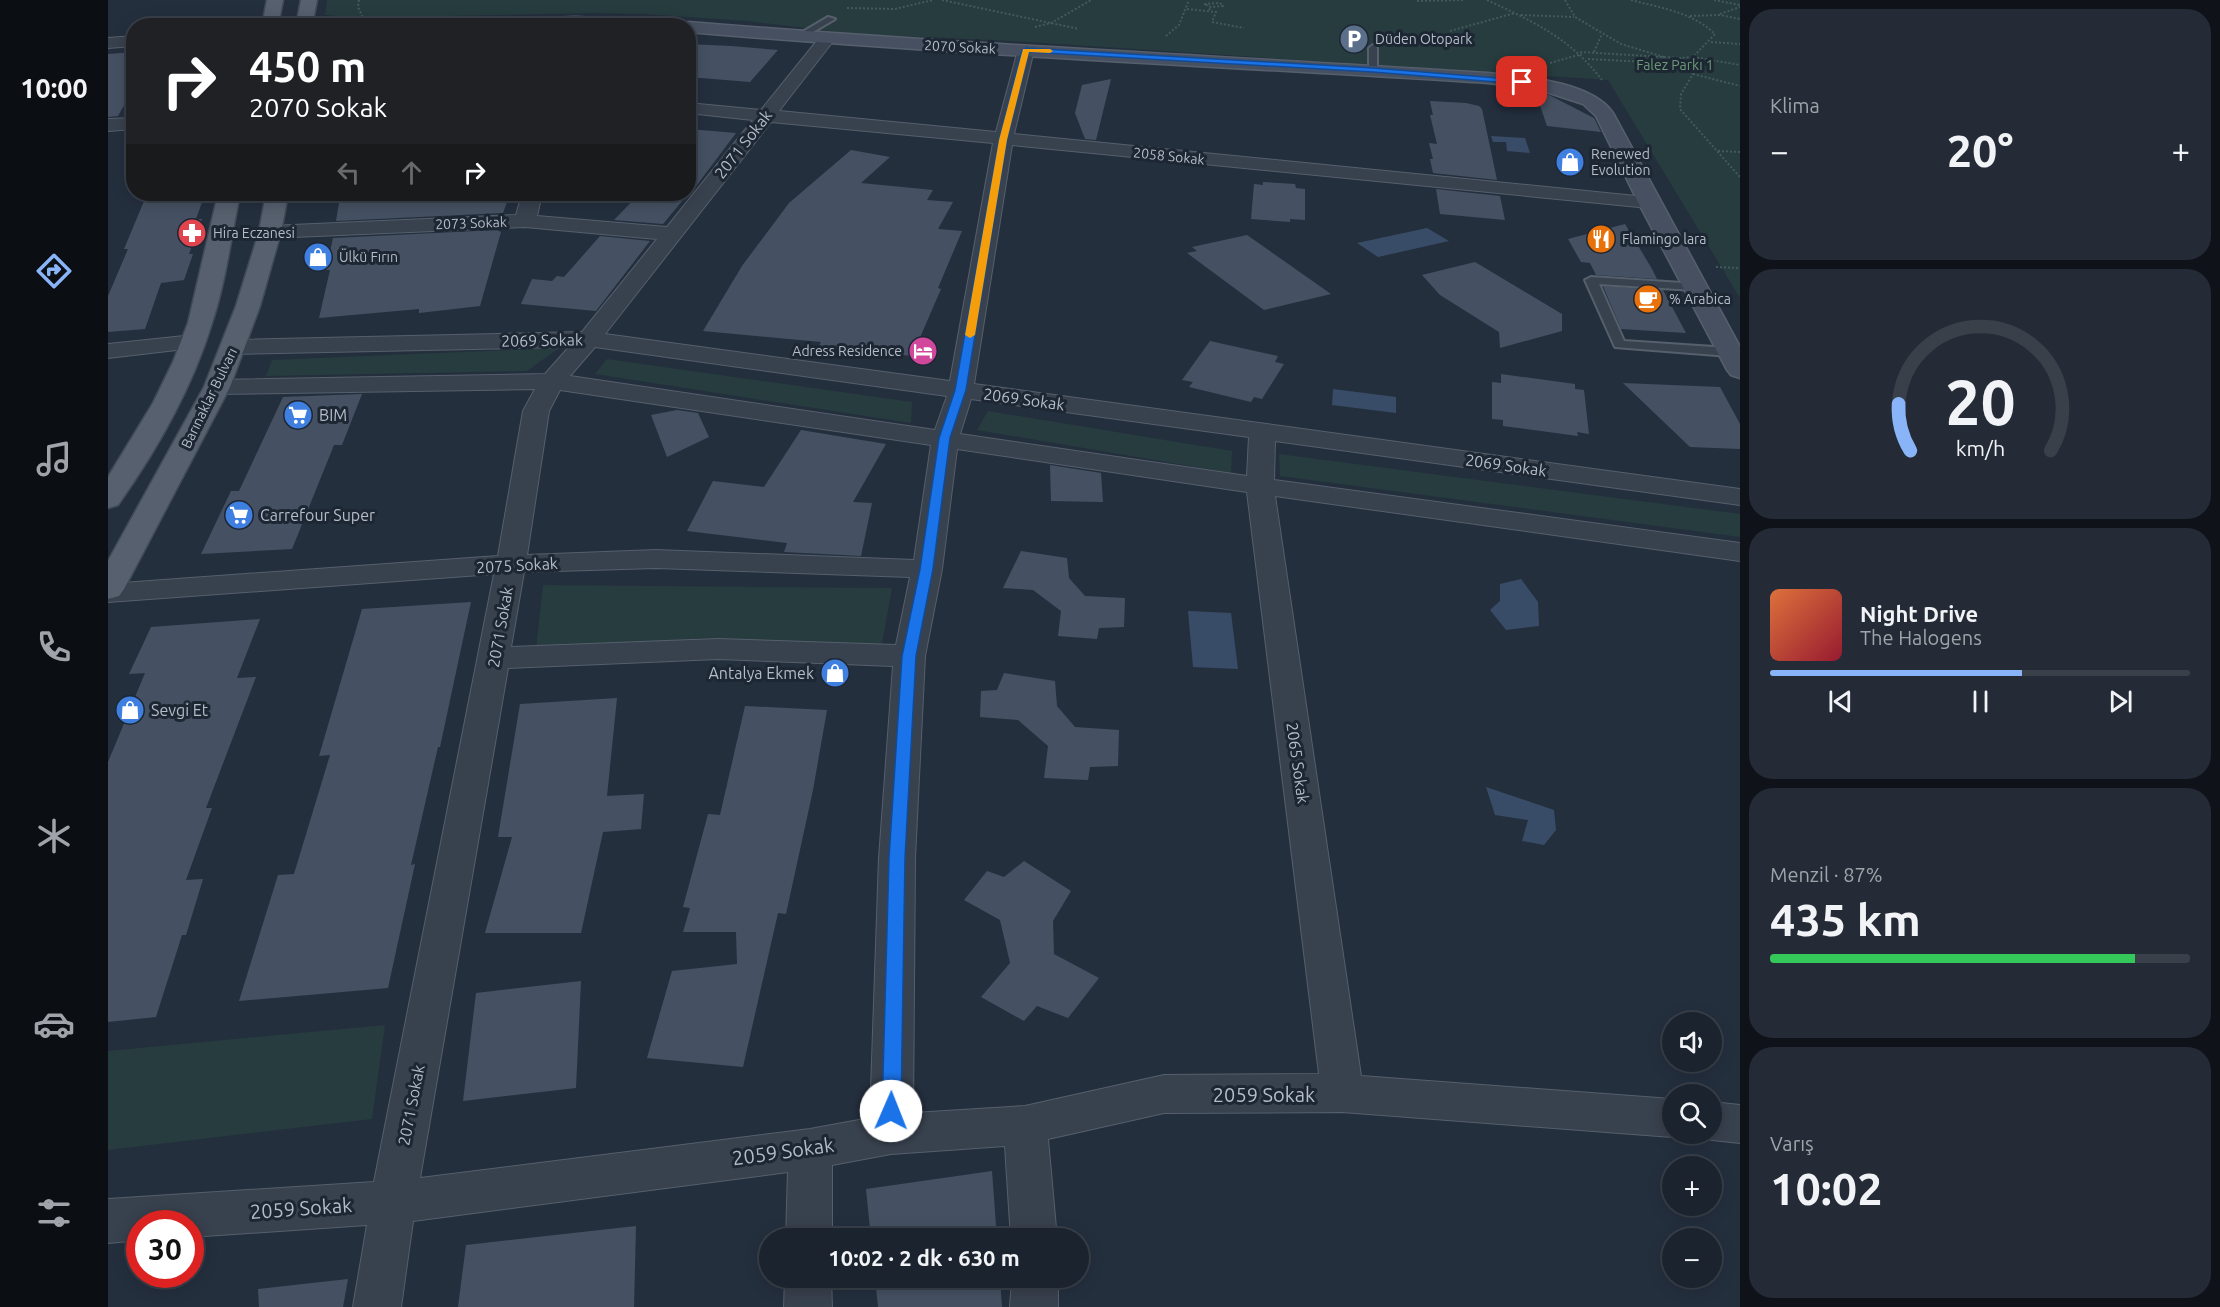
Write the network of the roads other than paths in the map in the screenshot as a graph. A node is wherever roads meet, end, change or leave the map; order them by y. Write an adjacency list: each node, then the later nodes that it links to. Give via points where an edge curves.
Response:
1 (275, 0): 3 (main road)
2 (309, 0): 4 (main road)
3 (272, 18)
4 (306, 18)
5 (831, 19): 7 (lane)
6 (696, 28): 7 (street, 2070 Sokak)
7 (798, 37): 8 (street, 2070 Sokak)
8 (826, 40): 9 (street, 2070 Sokak); 15 (street, 2071 Sokak)
9 (1027, 40): 13 (street, 2070 Sokak, via 1142,56); 18 (street)
10 (126, 42): 11 (street)
11 (108, 43)
12 (1373, 48): 13 (lane)
13 (1373, 70): 22 (street, 2070 Sokak, via 1539,84 1590,100 1604,113)
14 (696, 109): 15 (street, 2058 Sokak)
15 (765, 116): 18 (street, 2058 Sokak); 25 (street, 2071 Sokak)
16 (126, 124): 17 (street)
17 (108, 125)
18 (1003, 140): 22 (street, 2058 Sokak); 34 (street)
19 (227, 201): 28 (main road)
20 (276, 201): 24 (main road, Barınaklar Bulvarı)
21 (530, 201): 23 (street)
22 (1649, 202): 26 (street, 2070 Sokak)
23 (525, 221): 24 (street, 2073 Sokak); 25 (street, 2073 Sokak)
24 (270, 232): 29 (main road, Barınaklar Bulvarı)
25 (672, 234): 27 (street, 2071 Sokak)
26 (1693, 286): 31 (street, 2070 Sokak); 31 (lane, via 1591,280 1619,344)
27 (589, 339): 29 (street, 2069 Sokak); 32 (street, 2071 Sokak); 34 (street, 2069 Sokak)
28 (194, 342): 30 (street); 39 (main road, via 153,427)
29 (234, 347): 33 (main road, Barınaklar Bulvarı)
30 (108, 351)
31 (1734, 361)
32 (552, 381): 33 (street); 36 (street); 41 (street, 2071 Sokak, via 537,411)
33 (217, 387): 43 (main road, Barınaklar Bulvarı)
34 (961, 390): 35 (street, 2069 Sokak); 36 (street)
35 (1262, 432): 37 (street, 2065 Sokak); 38 (street, 2069 Sokak)
36 (945, 438): 37 (street); 42 (street)
37 (1260, 486): 40 (street); 46 (street, 2065 Sokak)
38 (1740, 497)
39 (108, 499)
40 (1740, 552)
41 (511, 564): 42 (street, 2075 Sokak, via 656,559); 43 (street, 2075 Sokak); 45 (street, 2071 Sokak)
42 (927, 569): 44 (street)
43 (108, 591)
44 (909, 656): 45 (street, via 718,650); 51 (street, via 897,858)
45 (494, 658): 53 (street, 2071 Sokak)
46 (1342, 1093): 47 (street, 2059 Sokak); 50 (street, 2059 Sokak, via 1164,1094)
47 (1662, 1117)
48 (1722, 1122): 49 (street)
49 (1740, 1124)
50 (1024, 1125): 51 (street, 2059 Sokak); 56 (street)
51 (891, 1134): 52 (street, 2059 Sokak)
52 (810, 1149): 53 (street, 2059 Sokak); 55 (street)
53 (393, 1202): 54 (street, 2059 Sokak); 59 (street, 2071 Sokak)
54 (108, 1221)
55 (809, 1228)
56 (1033, 1228)
57 (808, 1288): 60 (street)
58 (1035, 1288): 61 (street)
59 (377, 1307)
60 (808, 1307)
61 (1034, 1307)

